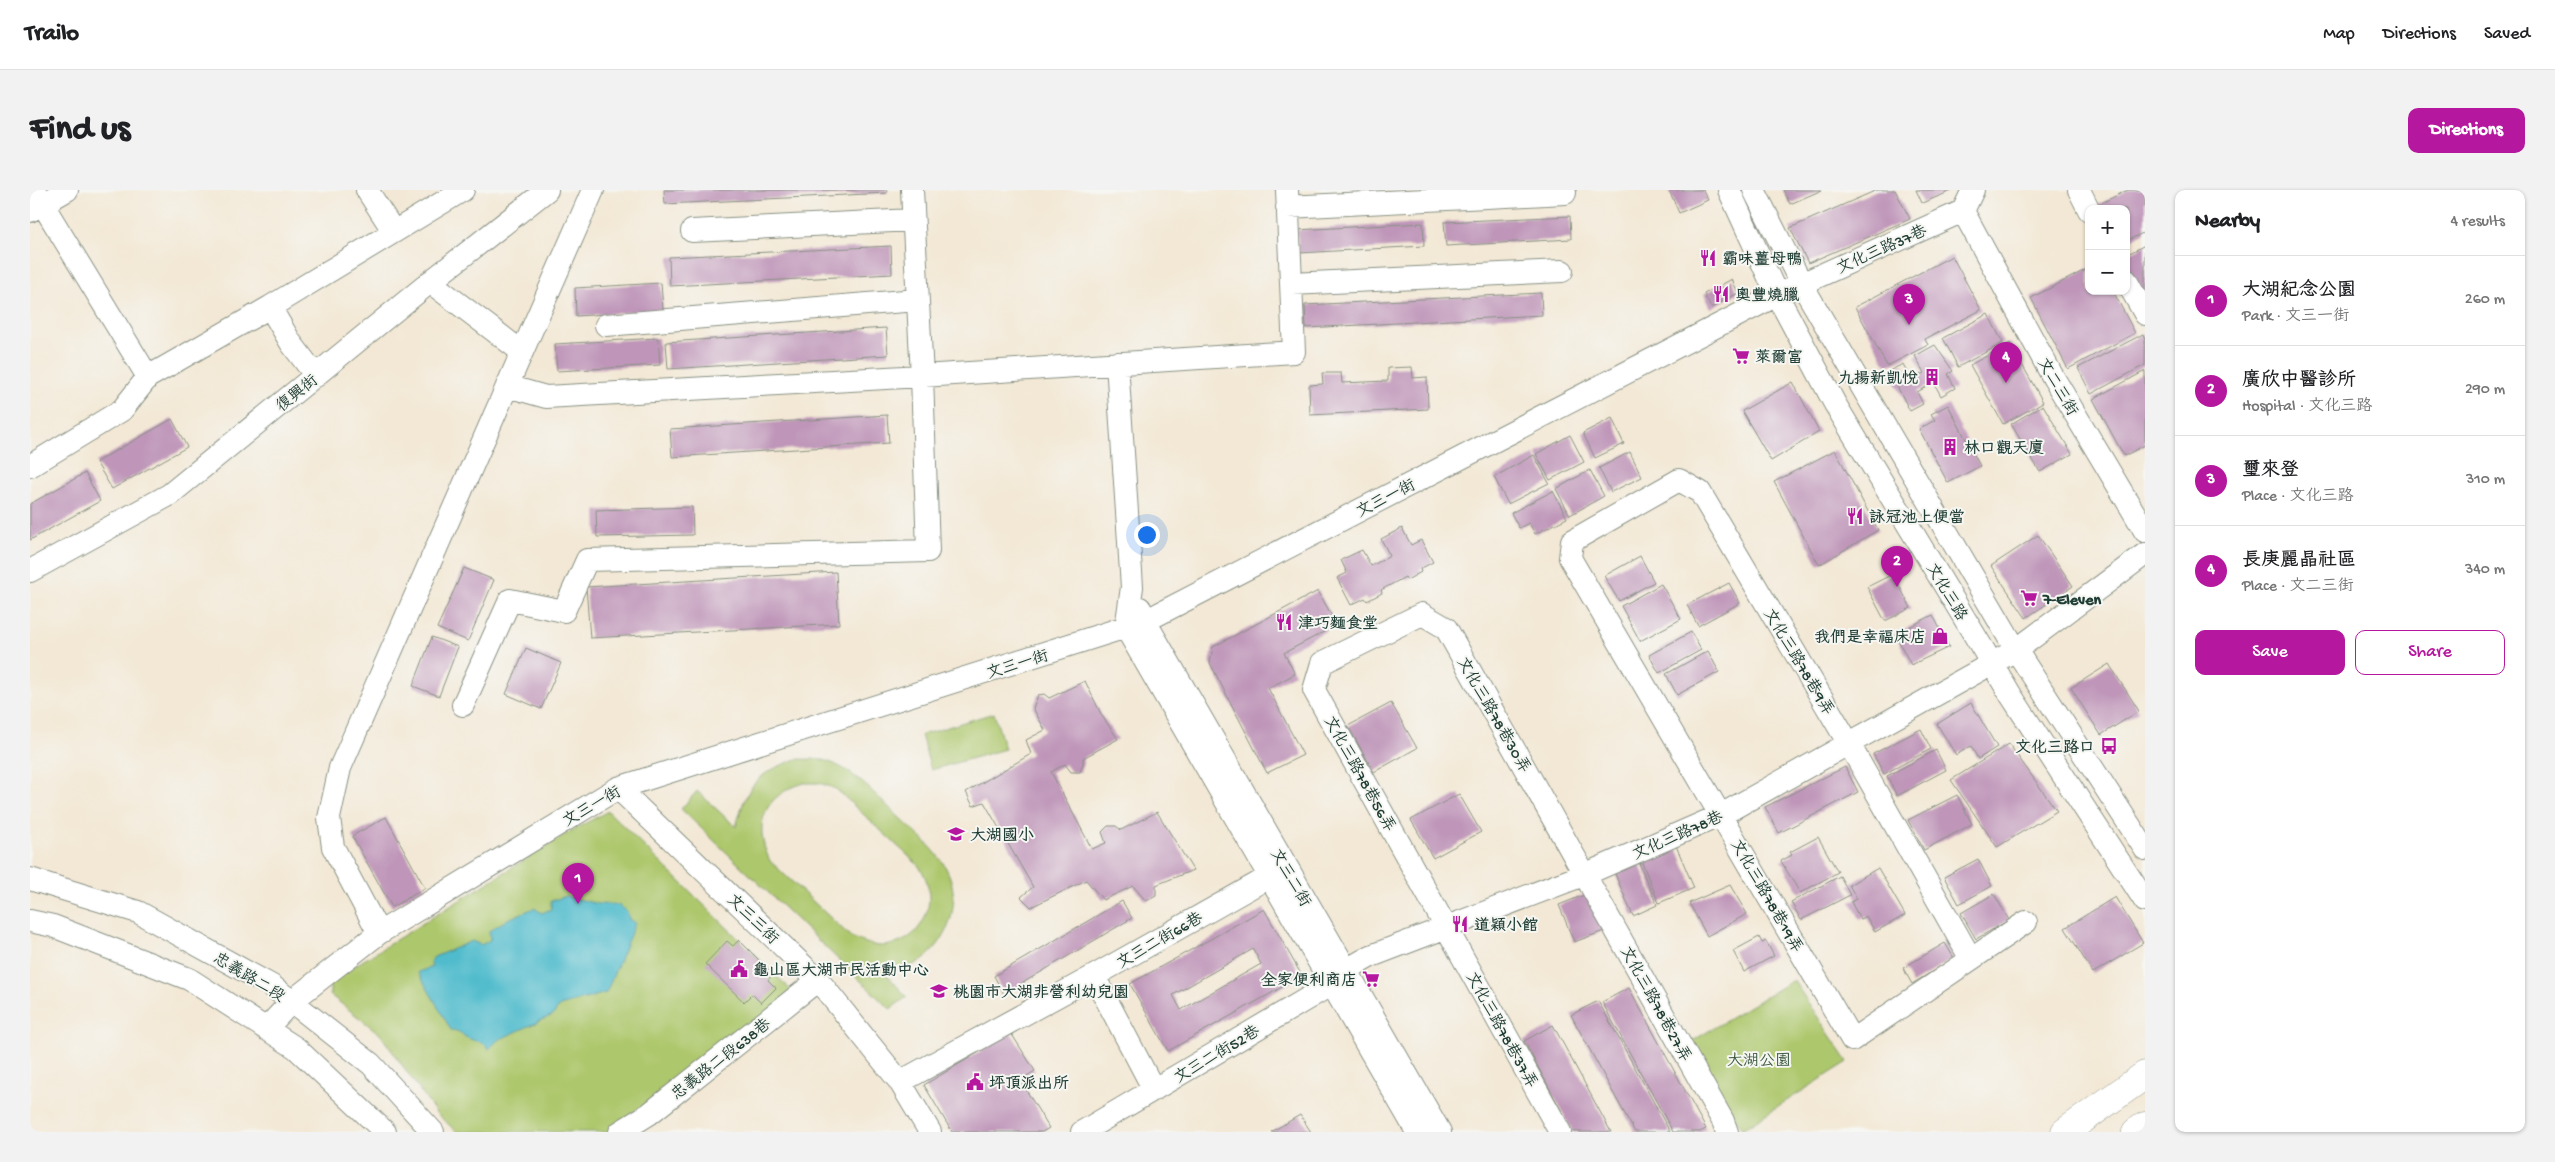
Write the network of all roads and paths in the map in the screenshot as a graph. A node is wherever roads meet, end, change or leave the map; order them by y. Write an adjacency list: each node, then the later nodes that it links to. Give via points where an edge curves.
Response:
1 (67, 190): 13 (street)
2 (367, 190): 18 (street)
3 (463, 190): 18 (street)
4 (547, 190): 20 (street, 復興街)
5 (593, 190): 29 (street)
6 (912, 190): 16 (street)
7 (1729, 190): 24 (street, 文化三路)
8 (1754, 190): 21 (street, 文化三路)
9 (1973, 190): 15 (street)
10 (2079, 190): 14 (street)
11 (1565, 193): 12 (street)
12 (1287, 199): 22 (street)
13 (35, 202): 33 (street)
14 (2086, 205)
15 (1963, 211): 21 (street, 文化三路37巷); 36 (street, 文二三街, via 2053,377)
16 (913, 220): 17 (street); 25 (street)
17 (692, 231)
18 (394, 232): 26 (street)
19 (1562, 271): 22 (street)
20 (430, 282): 29 (street); 31 (street, 復興街)
21 (1801, 283): 24 (street, 文化三路37巷); 42 (street, 文化三路)
22 (1291, 284): 30 (street, via 1294,352)
23 (2130, 287): 27 (street)
24 (1777, 295): 40 (street, 文三一街); 43 (street, 文化三路, via 1835,404)
25 (918, 300): 28 (street); 32 (street)
26 (270, 307): 31 (street); 33 (street)
27 (2145, 314)
28 (606, 325)
29 (522, 352): 34 (street)
30 (1117, 363): 32 (street); 40 (street)
31 (316, 376): 39 (street, 復興街, via 169,495)
32 (922, 376): 34 (street, via 546,397); 44 (street, via 928,551 587,560 564,611 510,600)
33 (148, 377): 35 (street, via 122,410)
34 (507, 386): 57 (street, via 340,768 329,818 333,847)
35 (30, 466)
36 (2145, 531)
37 (1572, 540): 45 (street, 文化三路78巷9弄, via 1679,480 1700,492); 47 (street, 文化三路78巷19弄, via 1570,558)
38 (2145, 554): 42 (street, 文化三路78巷)
39 (30, 571)
40 (1136, 625): 46 (street, 文三一街); 50 (street, 文三二街)
41 (1369, 640): 51 (street, 文化三路78巷30弄, via 1422,614 1446,628); 56 (street, 文化三路78巷56弄, via 1322,662 1314,690)
42 (2016, 650): 43 (street, 文化三路78巷); 48 (street, 文化三路)
43 (1992, 664): 45 (street, 文化三路78巷); 49 (street, 文化三路)
44 (463, 705)
45 (1849, 744): 47 (street, 文化三路78巷); 58 (street, 文化三路78巷9弄)
46 (618, 788): 57 (street, 文三一街); 61 (street, 文三三街)
47 (1721, 815): 51 (street, 文化三路78巷); 58 (street, 文化三路78巷19弄, via 1852,1040)
48 (2145, 847): 49 (street)
49 (2119, 863): 53 (street, 文化三路)
50 (1278, 872): 59 (street, 文三二街66巷); 60 (street, 文三二街)
51 (1586, 874): 56 (street, 文化三路78巷); 76 (street, 文化三路78巷27弄)
52 (30, 879): 62 (street, 忠義路二段, via 138,912 272,986)
53 (2145, 901)
54 (30, 921): 63 (street, via 53,926 189,979)
55 (2026, 922): 58 (street, 文化三路78巷19弄)
56 (1447, 927): 60 (street, 文化三路78巷, via 1371,956); 75 (street, 文化三路78巷37弄)
57 (379, 933): 62 (street, 文三一街)
58 (1971, 959)
59 (1094, 976): 65 (street, 文三二街66巷); 66 (street)
60 (1339, 977): 66 (street, 文三二街52巷); 73 (street, 文三二街); 74 (street, 文三二街)
61 (818, 980): 65 (street, 文三三街); 70 (street, 忠義路二段638巷, via 649,1114)
62 (292, 1002): 63 (street, 文三一街); 69 (street, 忠義路二段, via 371,1064)
63 (266, 1029): 68 (street, via 296,1048)
64 (2145, 1075): 77 (main road)
65 (900, 1082): 71 (street, 文三三街)
66 (1154, 1090): 72 (street, 文三二街52巷)
67 (2145, 1126): 78 (main road)
68 (385, 1132)
69 (433, 1132)
70 (620, 1132)
71 (930, 1132)
72 (1082, 1132)
73 (1417, 1132)
74 (1440, 1132)
75 (1560, 1132)
76 (1727, 1132)
77 (2065, 1132)
78 (2136, 1132)

